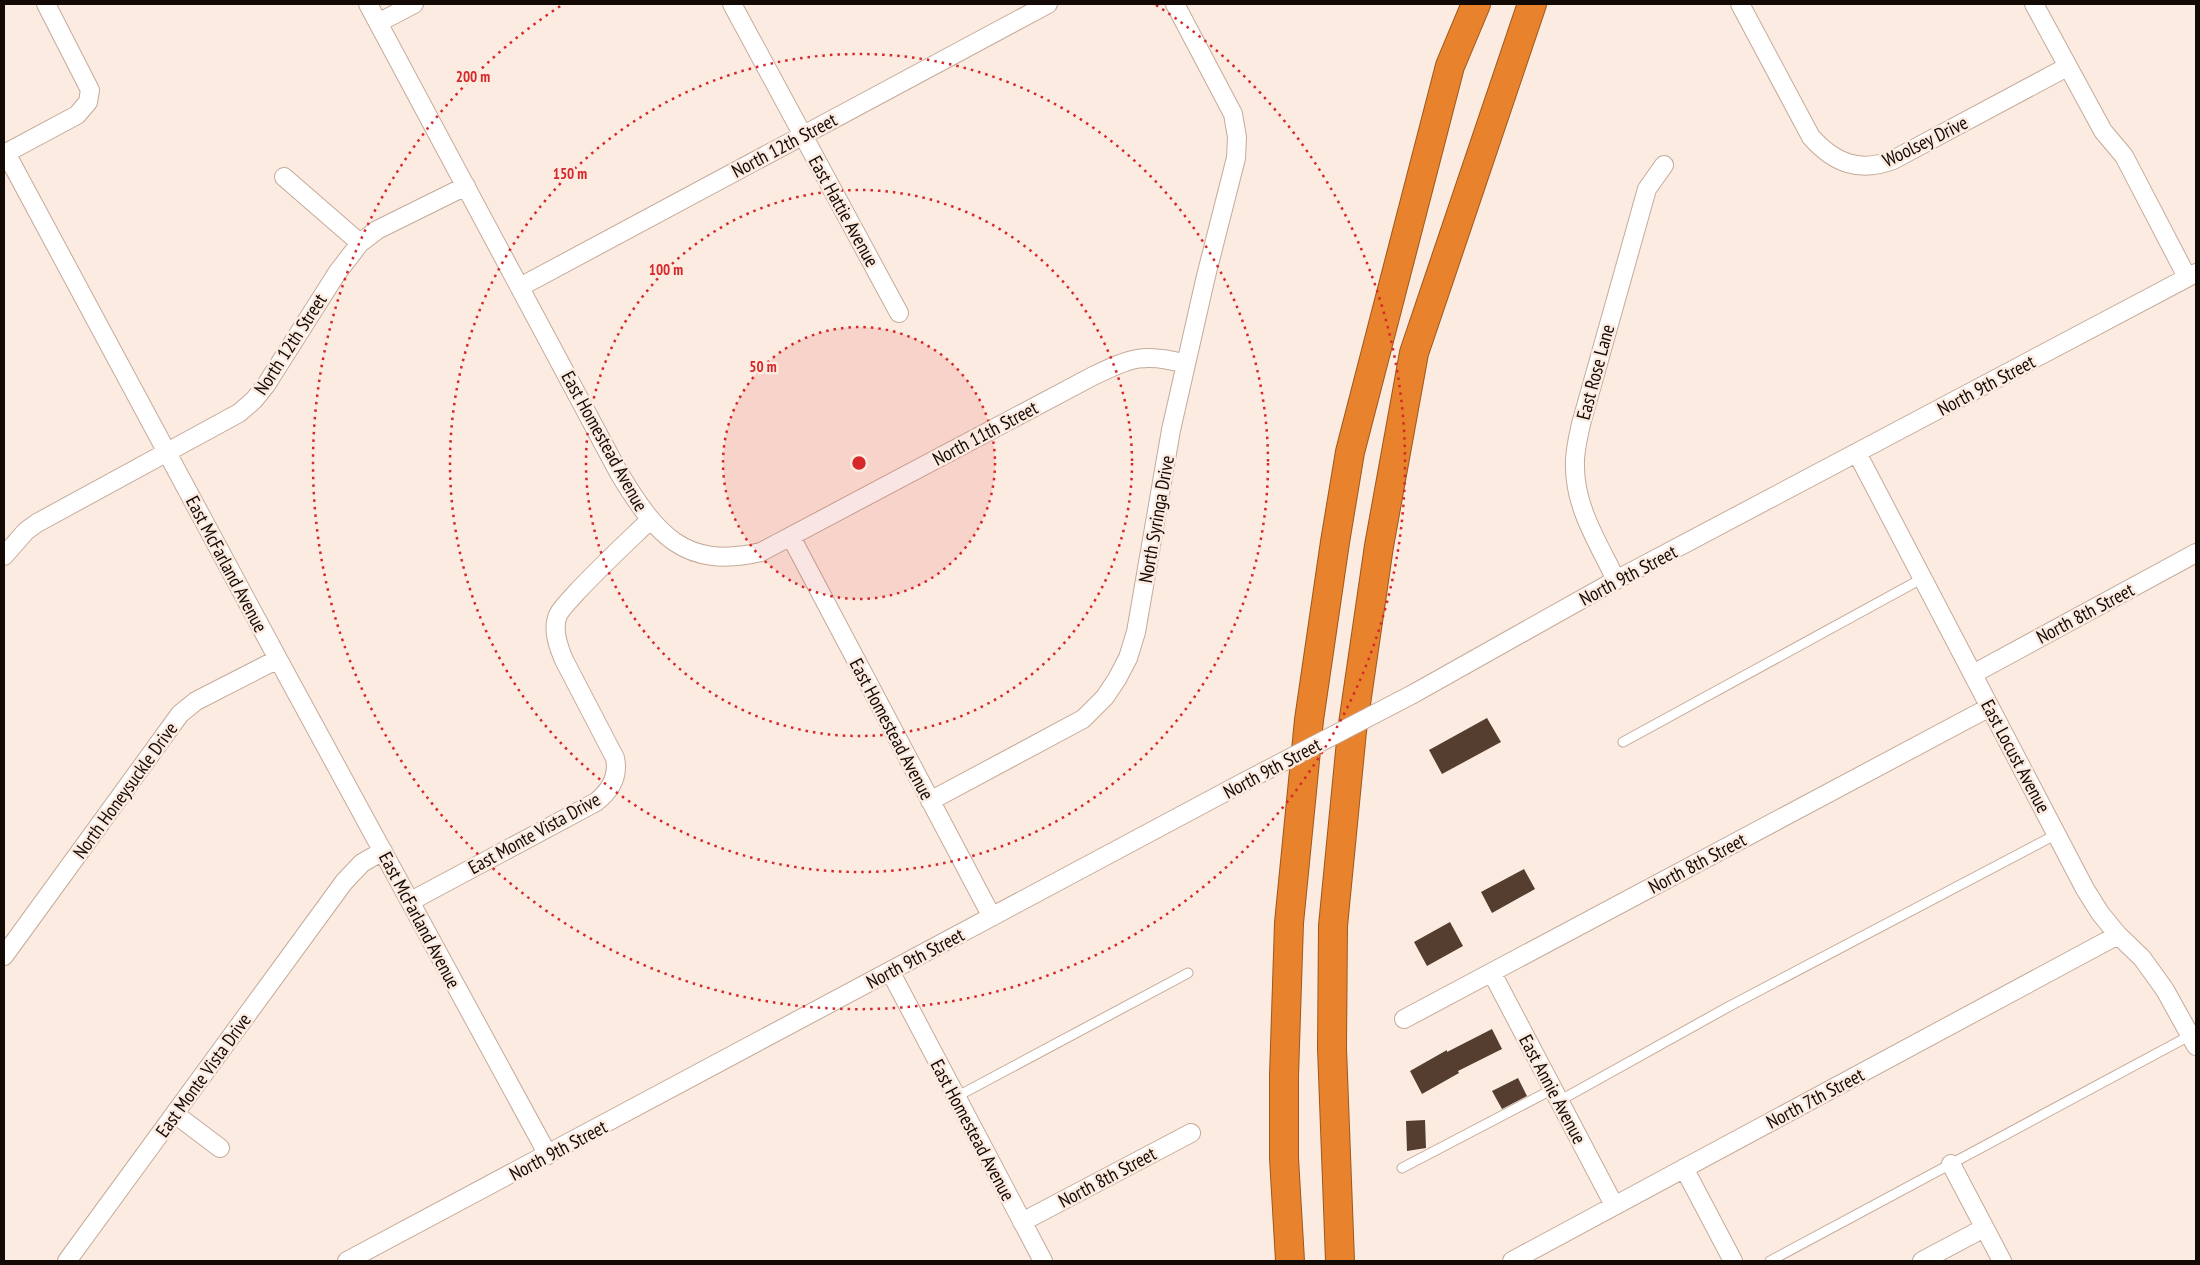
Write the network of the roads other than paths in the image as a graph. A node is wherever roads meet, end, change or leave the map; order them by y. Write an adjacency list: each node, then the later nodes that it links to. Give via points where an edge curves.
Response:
1 (46, 4): 14 (street, East McFarland Avenue, via 90,90 88,102 77,115)
2 (368, 4): 11 (street, East Homestead Avenue)
3 (414, 4): 11 (street)
4 (732, 4): 13 (street, East Hattie Avenue)
5 (1048, 4): 13 (street, North 12th Street)
6 (1175, 4): 22 (street, North Syringa Drive, via 1229,106 1237,136 1233,173)
7 (1476, 4): 62 (highway, via 1450,66 1353,443 1325,607 1309,720 1289,923 1284,1158)
8 (1532, 4): 63 (highway, via 1414,353 1379,546 1352,732 1333,926 1332,1048)
9 (1740, 4): 12 (street, Woolsey Drive, via 1811,137 1835,158 1853,165 1867,166 1893,160)
10 (2034, 4): 12 (street)
11 (378, 23): 17 (street, East Homestead Avenue)
12 (2067, 67): 19 (street, via 2103,130 2124,156)
13 (803, 135): 20 (street, North 12th Street); 21 (street, East Hattie Avenue)
14 (5, 153): 23 (street, East McFarland Avenue)
15 (1664, 165): 30 (street, East Rose Lane, via 1647,189 1635,227 1575,454 1579,498 1584,514)
16 (284, 177): 18 (street)
17 (466, 186): 18 (street, North 12th Street, via 377,230); 20 (street, East Homestead Avenue)
18 (360, 244): 23 (street, North 12th Street, via 337,273 254,400 238,413)
19 (2192, 275): 24 (street, North 9th Street)
20 (520, 287): 25 (street, East Homestead Avenue, via 619,473)
21 (899, 313)
22 (1186, 364): 26 (street, North 11th Street, via 1152,357 1123,362); 35 (street, North Syringa Drive, via 1171,430 1136,632 1128,658 1117,678 1105,697 1083,719)
23 (167, 453): 28 (street, North 12th Street, via 37,523); 31 (street, East McFarland Avenue)
24 (1857, 453): 29 (street, East Locust Avenue); 30 (street, North 9th Street)
25 (650, 520): 26 (street, East Homestead Avenue, via 689,551 726,558 761,552); 38 (street, East Monte Vista Drive, via 574,596 558,615 555,627 561,654 615,758 616,775 612,786 596,802)
26 (791, 537): 35 (street, East Homestead Avenue)
27 (2196, 553): 32 (street, North 8th Street)
28 (4, 556)
29 (1923, 578): 32 (street, East Locust Avenue); 34 (lane)
30 (1616, 580): 39 (street, North 9th Street, bridge, via 1413,694)
31 (278, 659): 37 (street, East McFarland Avenue); 41 (street, North Honeysuckle Drive, via 196,701 180,714)
32 (1973, 674): 33 (street, East Locust Avenue)
33 (1990, 707): 36 (street, East Locust Avenue); 43 (street, North 8th Street)
34 (1623, 742)
35 (930, 801): 39 (street, East Homestead Avenue)
36 (2057, 834): 40 (street, East Locust Avenue, via 2085,889); 47 (lane)
37 (383, 851): 38 (street, East McFarland Avenue); 49 (street, East Monte Vista Drive, via 362,863 344,882)
38 (410, 901): 52 (street, East McFarland Avenue)
39 (992, 917): 42 (street, North 9th Street)
40 (2118, 935): 46 (street, East Locust Avenue, via 2142,958 2165,990); 55 (street, North 7th Street)
41 (4, 956)
42 (890, 972): 48 (street, East Homestead Avenue); 52 (street, North 9th Street)
43 (1492, 972): 45 (street, North 8th Street); 47 (street, East Annie Avenue)
44 (1188, 973): 48 (lane)
45 (1404, 1019)
46 (2193, 1040): 53 (lane)
47 (1556, 1095): 54 (lane); 56 (street, East Annie Avenue)
48 (956, 1097): 57 (street, East Homestead Avenue)
49 (175, 1114): 51 (street); 59 (street, East Monte Vista Drive)
50 (1191, 1133): 57 (street, North 8th Street)
51 (220, 1148)
52 (548, 1155): 60 (street, North 9th Street)
53 (1951, 1164): 58 (street); 66 (lane)
54 (1402, 1168)
55 (1684, 1168): 56 (street, North 7th Street); 65 (street)
56 (1614, 1205): 64 (street, North 7th Street)
57 (1022, 1222): 61 (street, East Homestead Avenue)
58 (1984, 1228): 67 (street); 68 (street)
59 (67, 1261)
60 (347, 1261)
61 (1043, 1261)
62 (1290, 1261)
63 (1340, 1261)
64 (1512, 1261)
65 (1733, 1261)
66 (1770, 1261)
67 (1922, 1261)
68 (2002, 1261)

